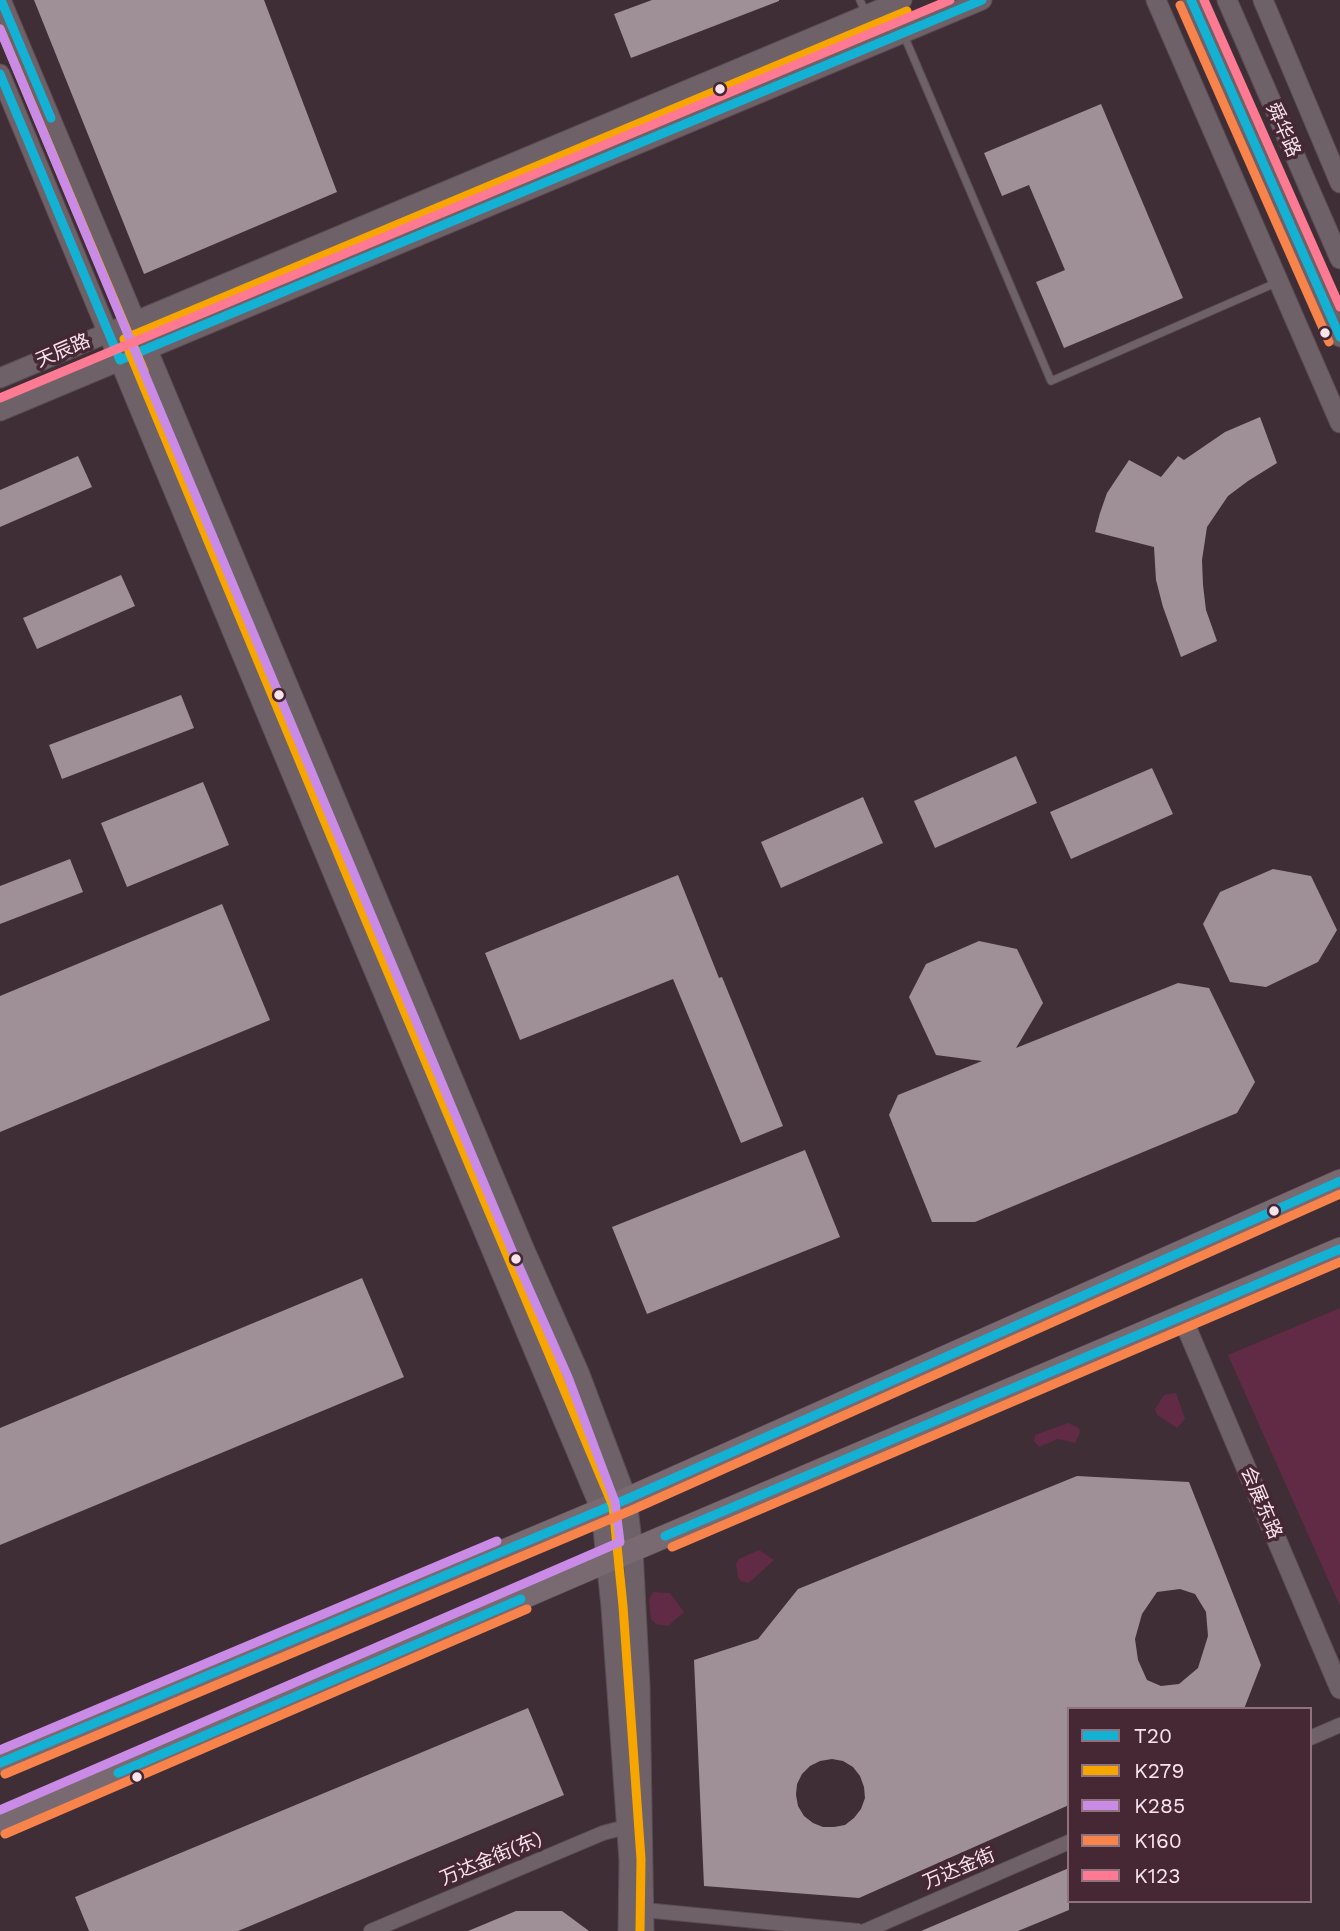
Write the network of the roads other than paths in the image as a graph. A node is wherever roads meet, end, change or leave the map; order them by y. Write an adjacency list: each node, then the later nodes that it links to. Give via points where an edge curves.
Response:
1 (1, 0): 14 (main road)
2 (902, 0): 8 (main road, 天辰路)
3 (982, 0): 9 (main road, 天辰路)
4 (1156, 0): 13 (main road)
5 (1191, 0): 16 (main road, 舜华路)
6 (1227, 0): 12 (main road, 舜华路)
7 (1263, 0): 11 (main road)
8 (863, 8): 14 (main road, 天辰路)
9 (902, 31): 13 (lane, via 1051,381); 17 (main road, 天辰路)
10 (0, 74): 15 (main road)
11 (1340, 183)
12 (1340, 259)
13 (1278, 282): 21 (main road)
14 (136, 320): 15 (main road, 天辰路); 17 (main road)
15 (108, 332): 18 (main road); 19 (main road, 天辰路)
16 (1340, 337)
17 (148, 348): 18 (main road, 天辰路); 25 (main road, via 579,1372)
18 (120, 360): 20 (main road, 天辰路); 26 (main road)
19 (0, 378)
20 (0, 411)
21 (1340, 423)
22 (1340, 1181): 25 (main road)
23 (1340, 1249): 24 (main road)
24 (1182, 1317): 27 (main road); 29 (main road, 会展东路)
25 (627, 1499): 26 (main road); 27 (main road)
26 (601, 1510): 28 (main road); 32 (main road)
27 (633, 1550): 28 (main road); 36 (main road)
28 (606, 1562): 33 (main road); 34 (main road)
29 (1340, 1689)
30 (1340, 1725): 31 (street)
31 (1312, 1737)
32 (0, 1763)
33 (0, 1823)
34 (626, 1827): 37 (street, 万达金街(东)); 38 (main road)
35 (1067, 1843): 41 (street, 万达金街)
36 (644, 1910): 39 (main road); 40 (street)
37 (371, 1931)
38 (628, 1931)
39 (644, 1931)
40 (858, 1931)
41 (864, 1931)

